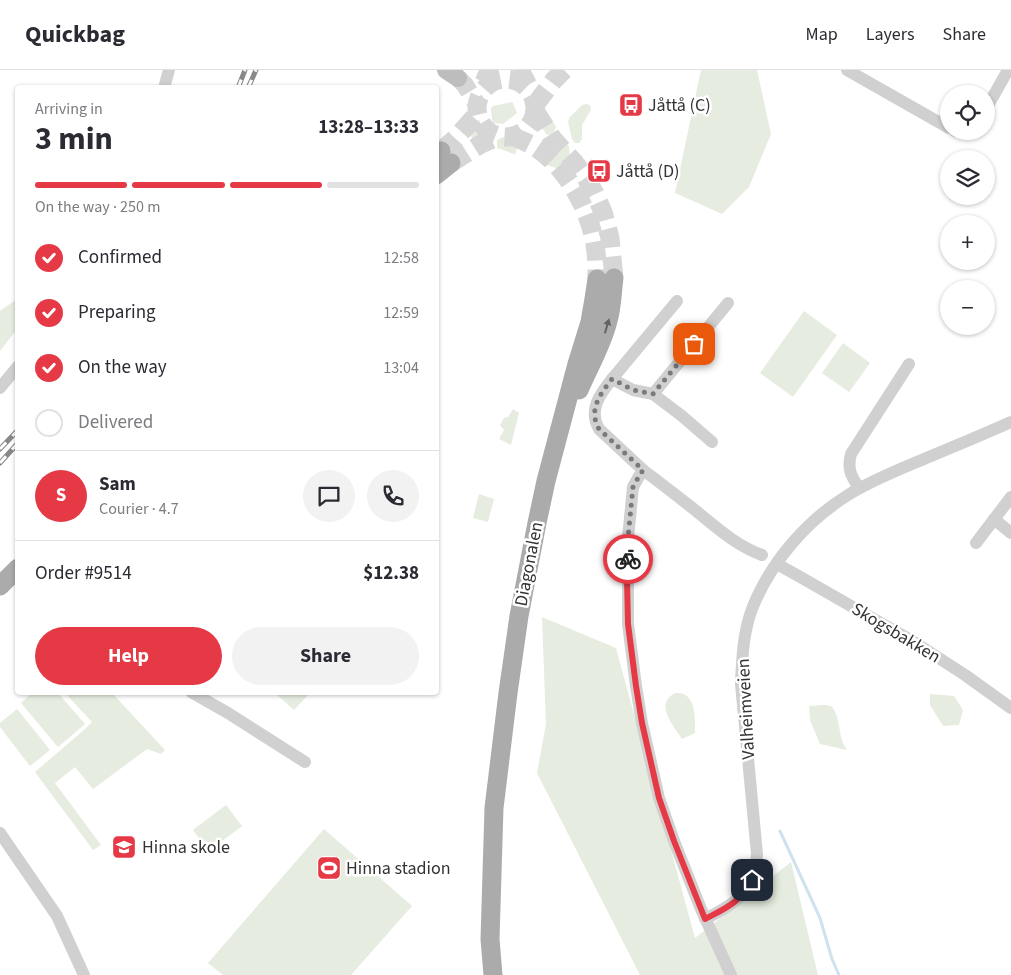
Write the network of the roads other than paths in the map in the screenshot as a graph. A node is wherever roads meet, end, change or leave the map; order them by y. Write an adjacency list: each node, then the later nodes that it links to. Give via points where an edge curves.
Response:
1 (160, 70): 5 (street)
2 (169, 70): 6 (street)
3 (847, 70): 8 (street)
4 (1008, 70): 7 (street)
5 (162, 85)
6 (164, 85)
7 (995, 93)
8 (940, 123)
9 (605, 279): 35 (main road, Diagonalen, via 612,303 605,333 558,436 522,603 494,808 490,939)
10 (677, 301): 16 (street)
11 (728, 304): 18 (street)
12 (909, 364): 22 (street, via 851,454 850,470)
13 (15, 368): 15 (street)
14 (15, 369): 17 (street)
15 (0, 373)
16 (612, 379): 18 (street, via 633,390); 21 (street, via 598,397 595,423)
17 (0, 388)
18 (653, 394): 20 (street)
19 (1011, 422): 22 (street, Valheimveien)
20 (712, 442)
21 (643, 470): 27 (street, via 712,525); 33 (street, via 633,487 628,538 628,624 636,686 659,798)
22 (859, 488): 28 (street, Valheimveien, via 811,524)
23 (1011, 497): 24 (street)
24 (994, 520): 25 (street); 26 (street)
25 (1011, 533)
26 (976, 543)
27 (762, 555)
28 (777, 564): 30 (street, Skogsbakken, via 914,642); 33 (street, Valheimveien, via 762,586 752,611 742,665 756,866 749,886 738,900)
29 (196, 695): 31 (street)
30 (1011, 708)
31 (305, 762)
32 (0, 833): 34 (street, via 57,916)
33 (705, 919): 36 (street)
34 (84, 975)
35 (493, 975)
36 (731, 975)

